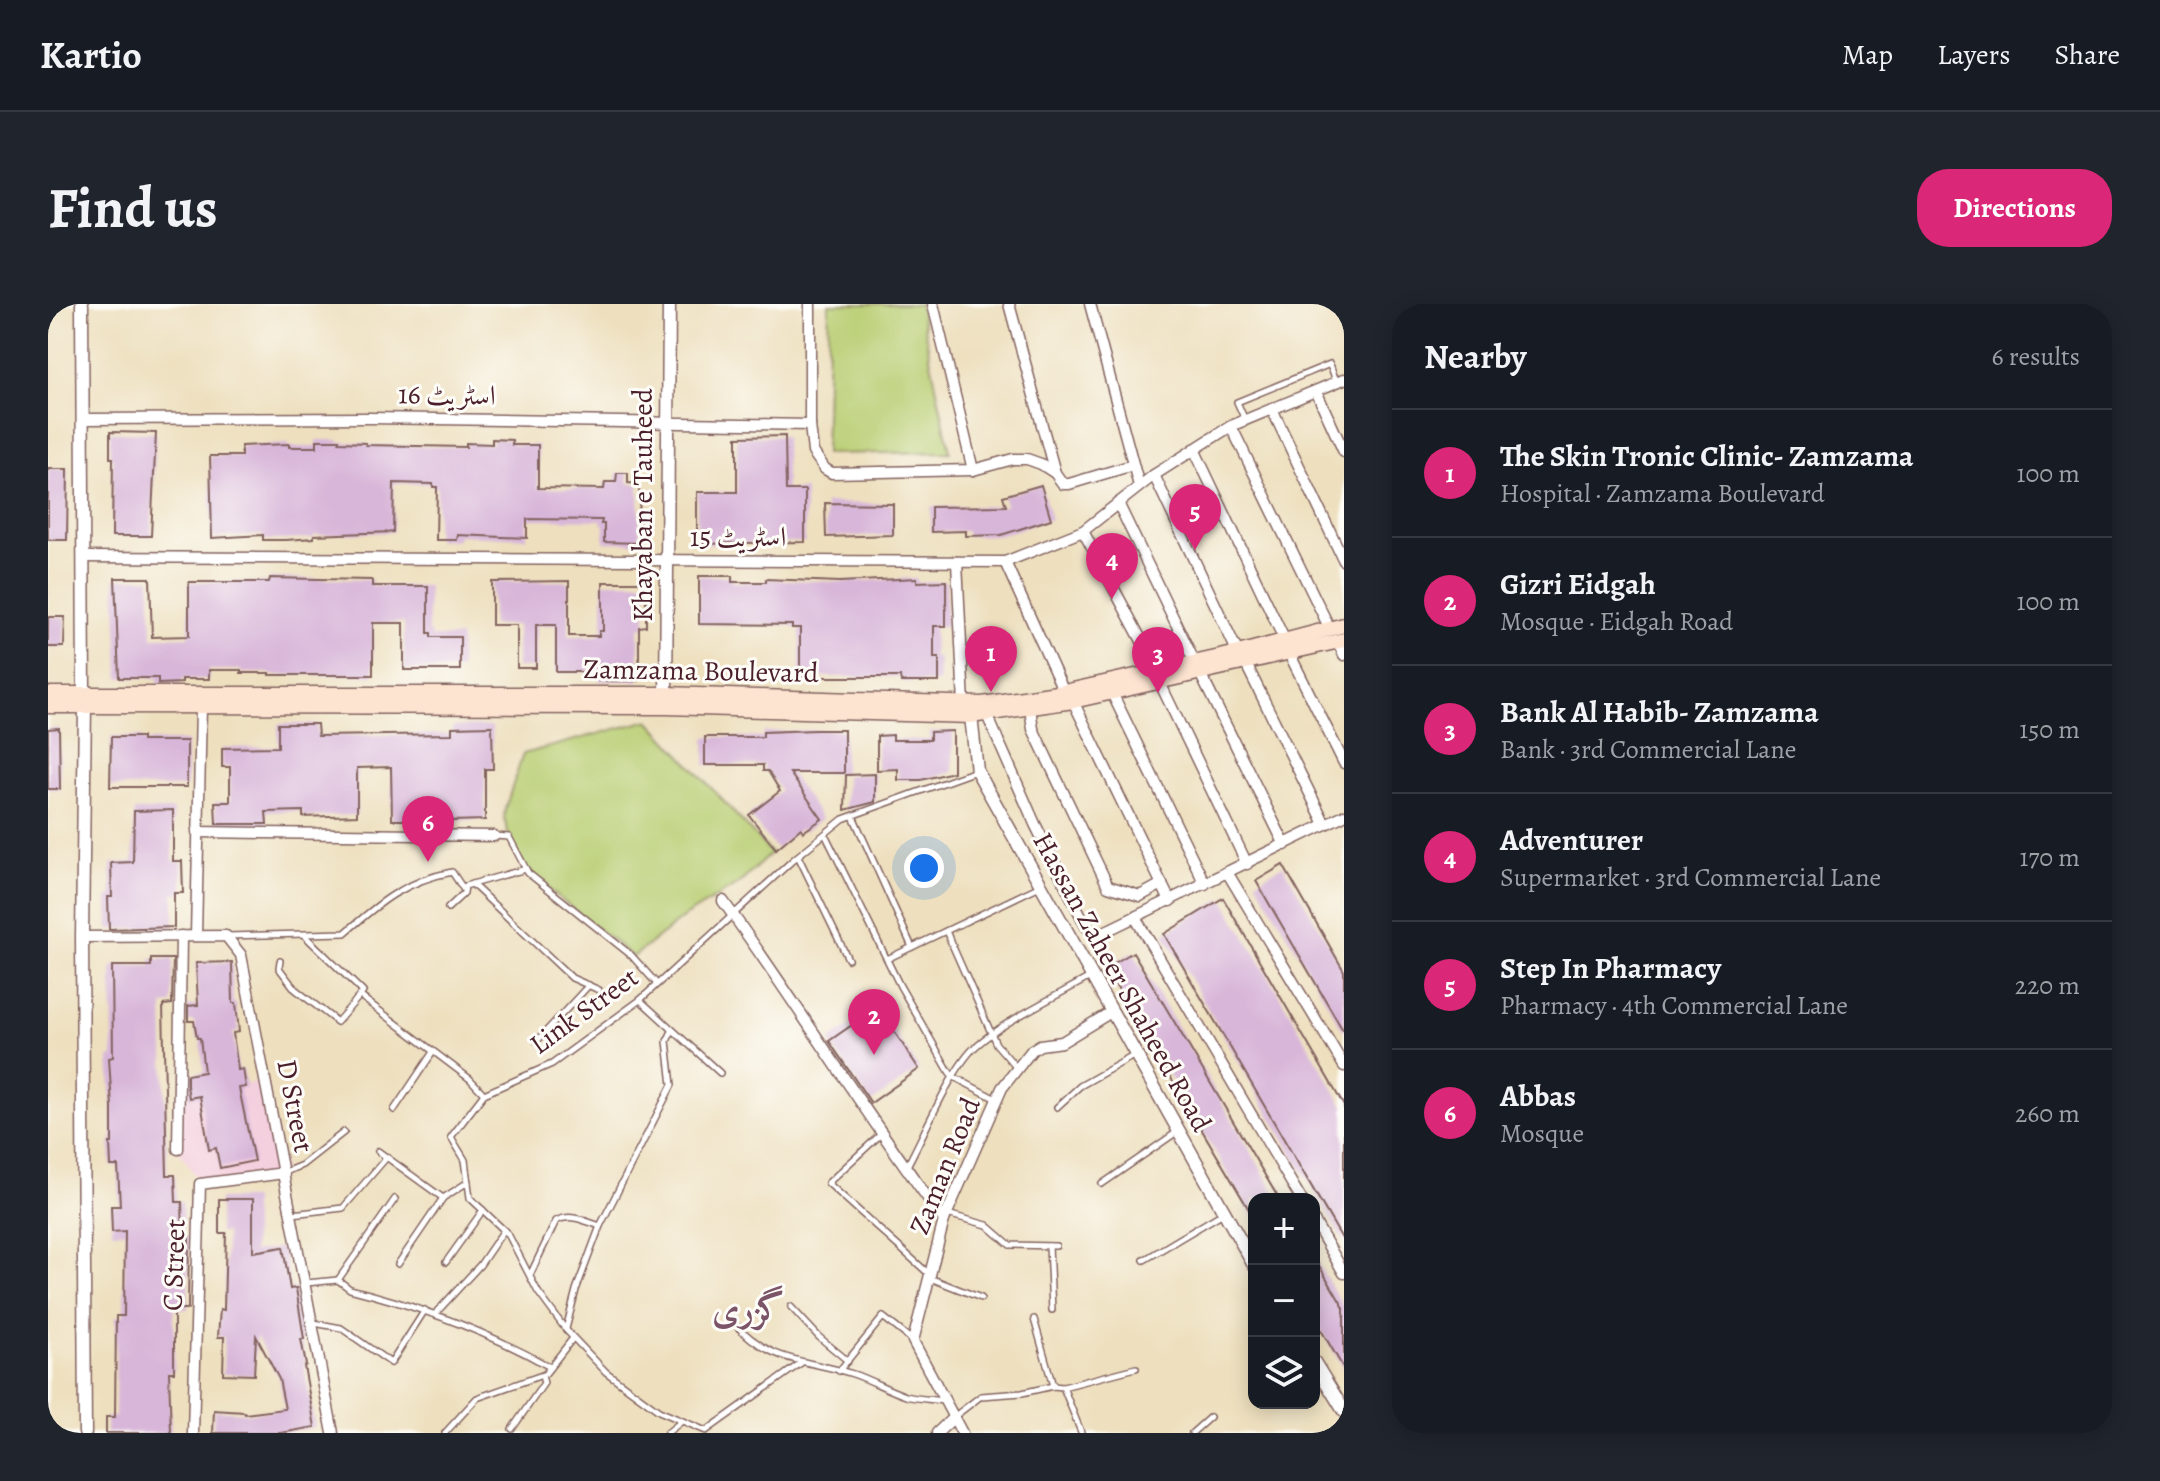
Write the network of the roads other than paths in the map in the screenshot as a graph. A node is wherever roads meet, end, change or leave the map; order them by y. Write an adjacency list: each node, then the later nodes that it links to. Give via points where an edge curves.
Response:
1 (82, 304): 10 (street)
2 (669, 304): 12 (street, Khayaban e Tauheed)
3 (810, 304): 13 (street)
4 (933, 304): 18 (street)
5 (1009, 304): 19 (street)
6 (1090, 304): 17 (street)
7 (1340, 380): 8 (street, اسٹریٹ 15); 11 (lane, via 1330,364 1237,402)
8 (1316, 391): 9 (street, اسٹریٹ 15); 16 (street)
9 (1272, 409): 11 (street, اسٹریٹ 15); 26 (street)
10 (83, 419): 12 (street, اسٹریٹ 16); 24 (street)
11 (1245, 420): 14 (street, اسٹریٹ 15)
12 (667, 422): 13 (street, اسٹریٹ 16); 25 (street, Khayaban e Tauheed)
13 (810, 425): 18 (street, via 813,452 832,473)
14 (1231, 426): 15 (street, اسٹریٹ 15); 29 (street)
15 (1194, 449): 20 (street, اسٹریٹ 15); 30 (street)
16 (1344, 452)
17 (1133, 465): 19 (street, via 1069,484); 21 (street)
18 (973, 470): 19 (street, via 1027,459)
19 (1055, 473)
20 (1154, 475): 21 (street, اسٹریٹ 15); 31 (street)
21 (1139, 486): 22 (street, اسٹریٹ 15)
22 (1118, 503): 23 (street, اسٹریٹ 15); 32 (street)
23 (1083, 531): 28 (street, اسٹریٹ 15); 33 (street)
24 (83, 557): 25 (street, اسٹریٹ 15); 37 (street)
25 (666, 561): 27 (street, اسٹریٹ 15); 38 (street, Khayaban e Tauheed)
26 (1344, 561)
27 (957, 562): 28 (street, اسٹریٹ 15); 42 (street)
28 (1005, 562): 36 (street)
29 (1340, 638): 30 (main road, Zamzama Boulevard)
30 (1287, 647): 31 (main road, Zamzama Boulevard); 44 (street)
31 (1242, 658): 32 (main road, Zamzama Boulevard); 48 (street)
32 (1197, 668): 33 (main road, Zamzama Boulevard); 52 (street)
33 (1159, 677): 34 (main road, Zamzama Boulevard); 36 (main road, Zamzama Boulevard); 54 (street)
34 (1112, 693): 36 (main road, Zamzama Boulevard); 59 (street)
35 (48, 694): 37 (main road, Zamzama Boulevard)
36 (1069, 696): 41 (main road, Zamzama Boulevard); 42 (main road, Zamzama Boulevard); 58 (street)
37 (84, 700): 38 (main road, Zamzama Boulevard); 39 (main road, Zamzama Boulevard); 40 (main road, Zamzama Boulevard); 72 (street)
38 (666, 700): 40 (main road, Zamzama Boulevard); 42 (main road, Zamzama Boulevard)
39 (48, 706)
40 (201, 707): 49 (street)
41 (1030, 708): 43 (main road, Zamzama Boulevard); 58 (street, via 1033,729 1108,886 1140,896)
42 (968, 711): 43 (main road, Zamzama Boulevard); 45 (street, Hassan Zaheer Shaheed Road)
43 (987, 715): 66 (street, via 1089,931 1098,934)
44 (1344, 763)
45 (977, 771): 47 (lane, Link Street); 60 (street, Hassan Zaheer Shaheed Road)
46 (1344, 815): 48 (street)
47 (853, 816): 50 (lane, Link Street); 73 (lane)
48 (1325, 824): 52 (street)
49 (197, 832): 51 (street); 70 (street)
50 (825, 834): 53 (lane, Link Street); 75 (lane)
51 (494, 836): 55 (lane, via 509,837)
52 (1285, 845): 54 (street)
53 (798, 856): 65 (lane, Link Street); 74 (lane)
54 (1247, 864): 56 (street)
55 (526, 869): 57 (lane); 79 (lane, via 631,955)
56 (1227, 872): 59 (street); 89 (street)
57 (472, 884): 61 (lane); 78 (lane, via 572,978)
58 (1162, 884): 63 (street)
59 (1205, 884): 63 (street)
60 (1041, 886): 67 (lane); 77 (street, Hassan Zaheer Shaheed Road)
61 (464, 890): 64 (lane); 68 (lane, via 452,872 425,877 381,902 345,933)
62 (723, 901): 65 (street)
63 (1170, 901): 66 (street)
64 (448, 908)
65 (733, 915): 79 (lane, Link Street); 99 (street)
66 (1135, 917): 107 (street)
67 (946, 931): 73 (lane); 85 (lane)
68 (303, 934): 71 (lane); 81 (lane, via 363,992)
69 (181, 936): 70 (street); 72 (street); 100 (street)
70 (196, 936): 71 (street)
71 (226, 936): 104 (street, D Street, via 241,955)
72 (82, 937): 154 (street)
73 (912, 947): 75 (lane)
74 (848, 959)
75 (887, 959): 92 (lane)
76 (280, 961): 81 (lane, via 279,968 295,989 337,1022)
77 (1091, 976): 83 (street, Hassan Zaheer Shaheed Road); 85 (lane)
78 (589, 985): 80 (lane); 86 (lane)
79 (657, 985): 82 (lane, Link Street)
80 (599, 990)
81 (360, 996): 87 (lane)
82 (640, 1000): 84 (lane); 93 (lane, Link Street, via 552,1064)
83 (1111, 1012): 88 (street, Hassan Zaheer Shaheed Road); 90 (street, Zaman Road, via 1062,1042 1040,1045)
84 (672, 1031): 91 (lane); 114 (lane, via 667,1041 672,1085)
85 (992, 1035): 90 (lane); 92 (lane, via 972,1050)
86 (537, 1041)
87 (433, 1052): 93 (lane); 96 (lane)
88 (1135, 1055): 95 (lane, via 1080,1086); 97 (street, Hassan Zaheer Shaheed Road)
89 (1344, 1066)
90 (1017, 1068): 94 (street, Zaman Road)
91 (720, 1073)
92 (954, 1077): 94 (lane); 103 (lane)
93 (484, 1094): 105 (lane, Link Street, via 451,1137 465,1160)
94 (997, 1099): 113 (street, Zaman Road)
95 (1057, 1107)
96 (394, 1110)
97 (1178, 1131): 106 (lane); 111 (street, Hassan Zaheer Shaheed Road)
98 (344, 1132): 104 (lane)
99 (880, 1135): 103 (street); 123 (lane, via 828,1183)
100 (178, 1149)
101 (378, 1151): 102 (lane)
102 (387, 1157): 108 (lane); 112 (lane, via 343,1208)
103 (906, 1169): 113 (street)
104 (284, 1173): 112 (street, D Street); 155 (street, C Street, via 200,1184)
105 (468, 1182): 108 (lane); 110 (lane, Link Street, via 470,1198)
106 (1102, 1184)
107 (1297, 1193)
108 (443, 1198): 120 (lane)
109 (395, 1199): 124 (lane)
110 (483, 1210): 115 (lane, Link Street); 119 (lane)
111 (1223, 1213): 117 (street, Hassan Zaheer Shaheed Road); 118 (lane)
112 (292, 1214): 125 (street, D Street)
113 (945, 1217): 123 (street, Zaman Road); 129 (lane, via 987,1225 1010,1245 1053,1246)
114 (600, 1226): 122 (lane, via 575,1217 556,1221); 134 (lane)
115 (504, 1230): 122 (lane, Link Street); 130 (lane)
116 (1320, 1231): 121 (street)
117 (1248, 1255)
118 (1144, 1260)
119 (446, 1262)
120 (398, 1264)
121 (1343, 1268)
122 (530, 1275): 134 (lane, Link Street)
123 (929, 1276): 126 (lane); 136 (street, Zaman Road)
124 (338, 1280): 125 (lane); 128 (lane, via 350,1289)
125 (306, 1283): 133 (street, D Street)
126 (981, 1298)
127 (791, 1307): 137 (lane)
128 (425, 1310): 130 (lane); 133 (lane, via 391,1363 341,1328)
129 (1052, 1310)
130 (436, 1313): 139 (lane)
131 (1034, 1319): 144 (lane)
132 (731, 1320): 138 (lane, via 762,1348)
133 (314, 1323): 156 (street, D Street)
134 (566, 1330): 135 (lane, Link Street)
135 (573, 1338): 139 (lane); 150 (lane, Link Street, via 606,1372 659,1411)
136 (913, 1341): 137 (lane, via 883,1317); 146 (street)
137 (848, 1361): 141 (lane)
138 (801, 1363): 141 (lane); 152 (lane, Link Street)
139 (550, 1367): 143 (lane)
140 (1136, 1368): 145 (lane)
141 (839, 1371): 146 (lane, via 908,1396)
142 (1320, 1372): 147 (street)
143 (542, 1376): 151 (lane, via 544,1383); 157 (lane, via 477,1398)
144 (1053, 1386): 145 (lane); 148 (lane, via 981,1396)
145 (1063, 1387): 153 (lane)
146 (943, 1401): 148 (street)
147 (1344, 1411)
148 (954, 1417): 159 (street); 160 (street)
149 (1210, 1417): 161 (lane)
150 (683, 1421): 152 (lane, Link Street); 158 (lane)
151 (512, 1429)
152 (707, 1432)
153 (1081, 1432)
154 (85, 1433)
155 (193, 1433)
156 (333, 1433)
157 (445, 1433)
158 (667, 1433)
159 (937, 1433)
160 (962, 1433)
161 (1192, 1433)

